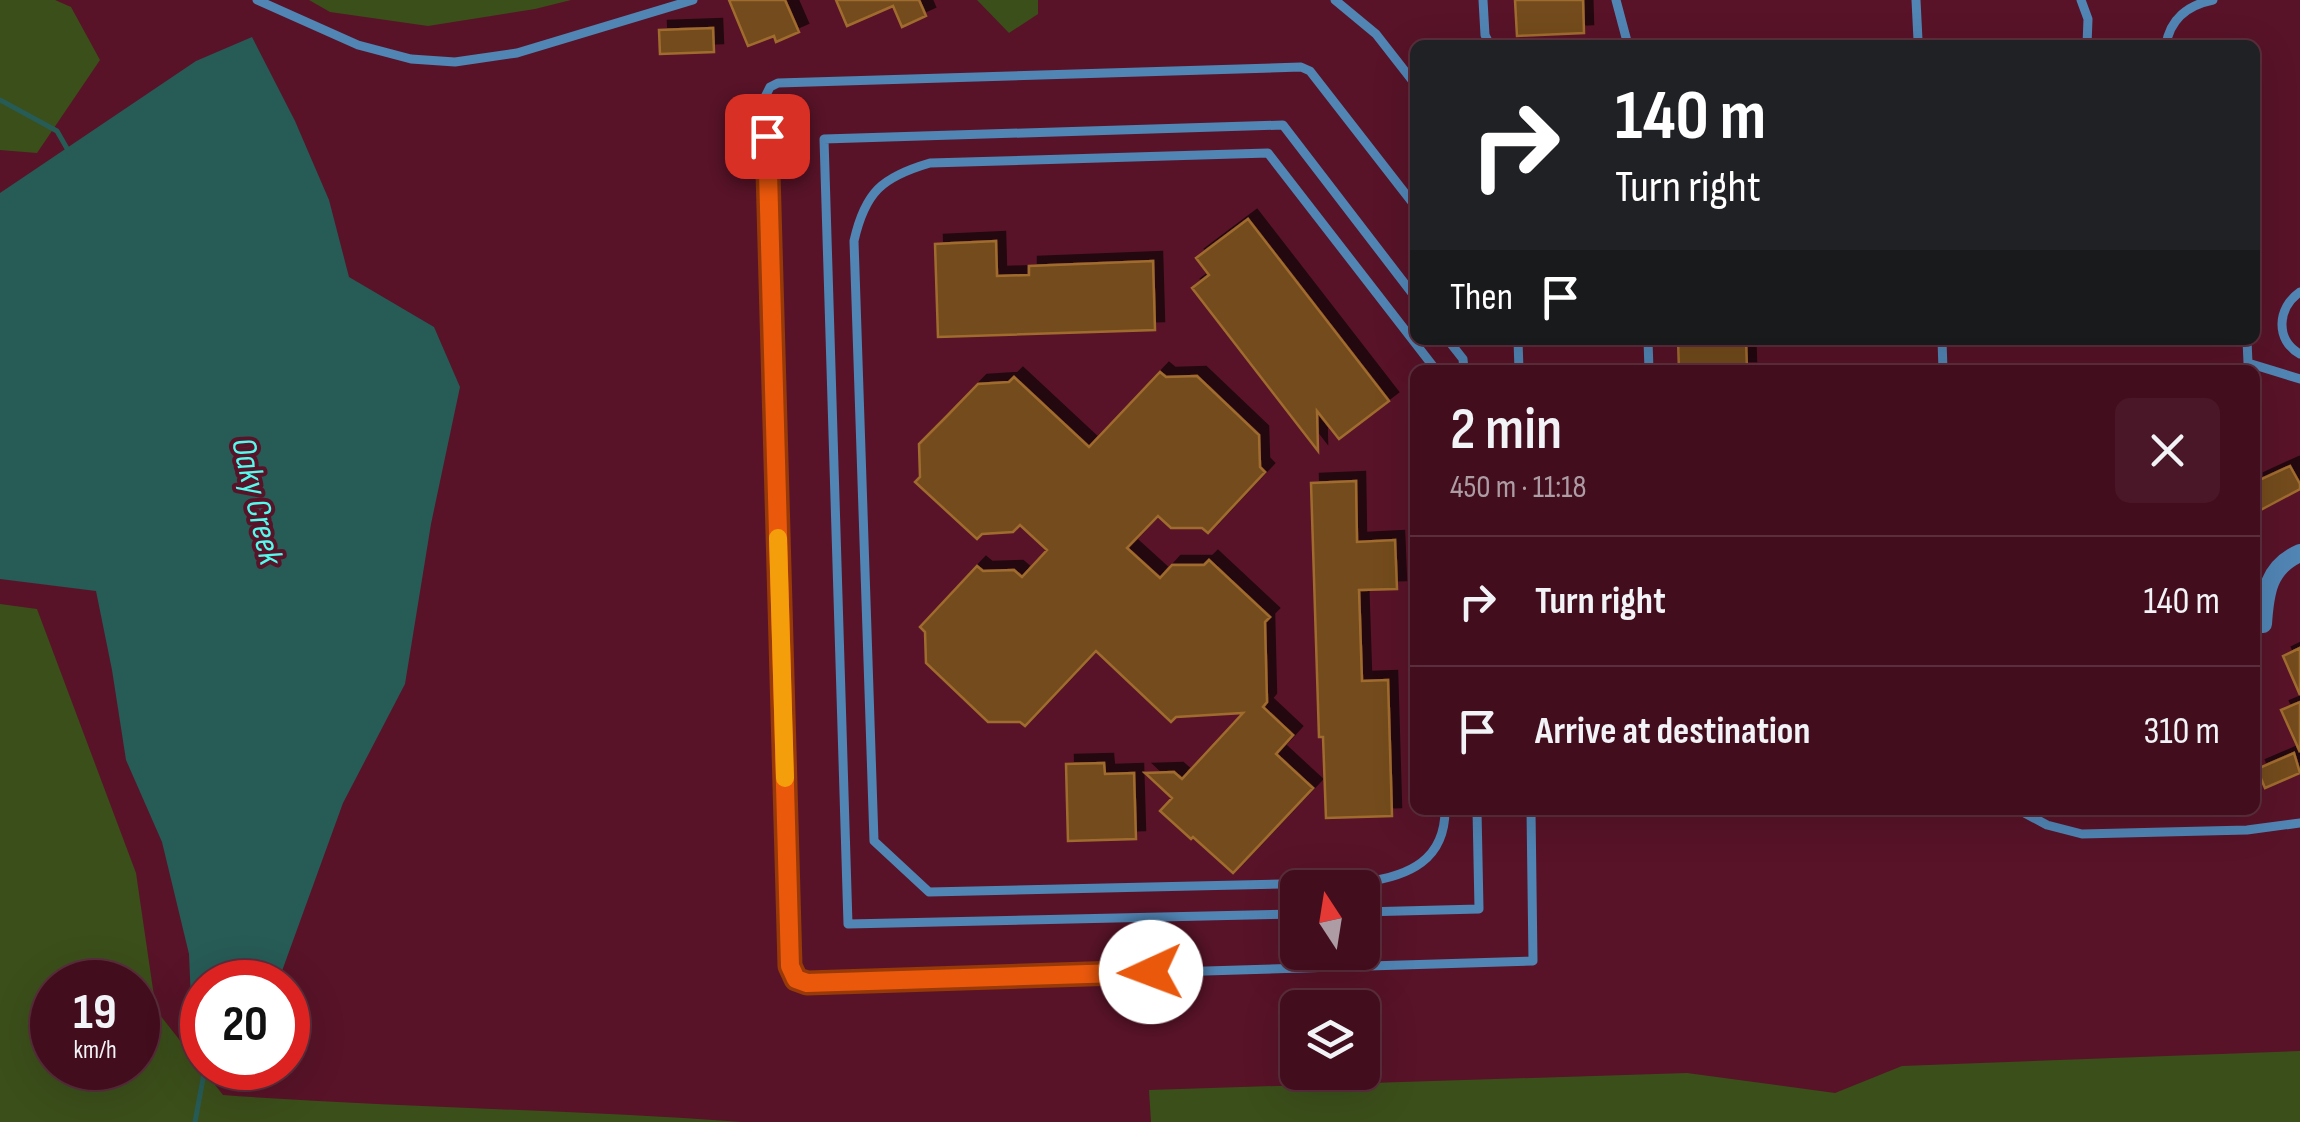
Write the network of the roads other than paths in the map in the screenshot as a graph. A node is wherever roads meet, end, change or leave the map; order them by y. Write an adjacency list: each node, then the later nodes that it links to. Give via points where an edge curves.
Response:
1 (257, 0): 2 (lane, via 358,45 455,62 517,53)
2 (693, 0)
3 (1483, 0): 9 (lane)
4 (1616, 0): 10 (lane)
5 (1916, 0): 11 (lane)
6 (2081, 0): 12 (lane)
7 (2213, 0): 13 (lane, via 2177,18)
8 (1342, 2): 14 (lane)
9 (1487, 40)
10 (1627, 40)
11 (1918, 40)
12 (2088, 40)
13 (2167, 40)
14 (1410, 78)
15 (1410, 200): 28 (lane, via 1301,67 770,88 790,966 807,983 1533,961)
16 (1410, 290): 32 (lane, via 1283,125 824,139 848,924)
17 (2300, 292): 20 (lane, via 2285,306 2282,323 2289,347)
18 (1410, 336): 26 (lane, via 1268,153 930,163 878,187 854,241 874,841 929,892 1365,882 1404,874 1432,854)
19 (1417, 345): 21 (lane)
20 (2300, 354)
21 (1432, 365)
22 (2260, 367): 23 (lane)
23 (2300, 380)
24 (2300, 553): 25 (street, via 2278,567 2265,594)
25 (2263, 624)
26 (1445, 815)
27 (1476, 815): 31 (lane, via 1479,910)
28 (1532, 815)
29 (2028, 815): 30 (lane, via 2082,834)
30 (2300, 823)
31 (1380, 912)
32 (1280, 914)

